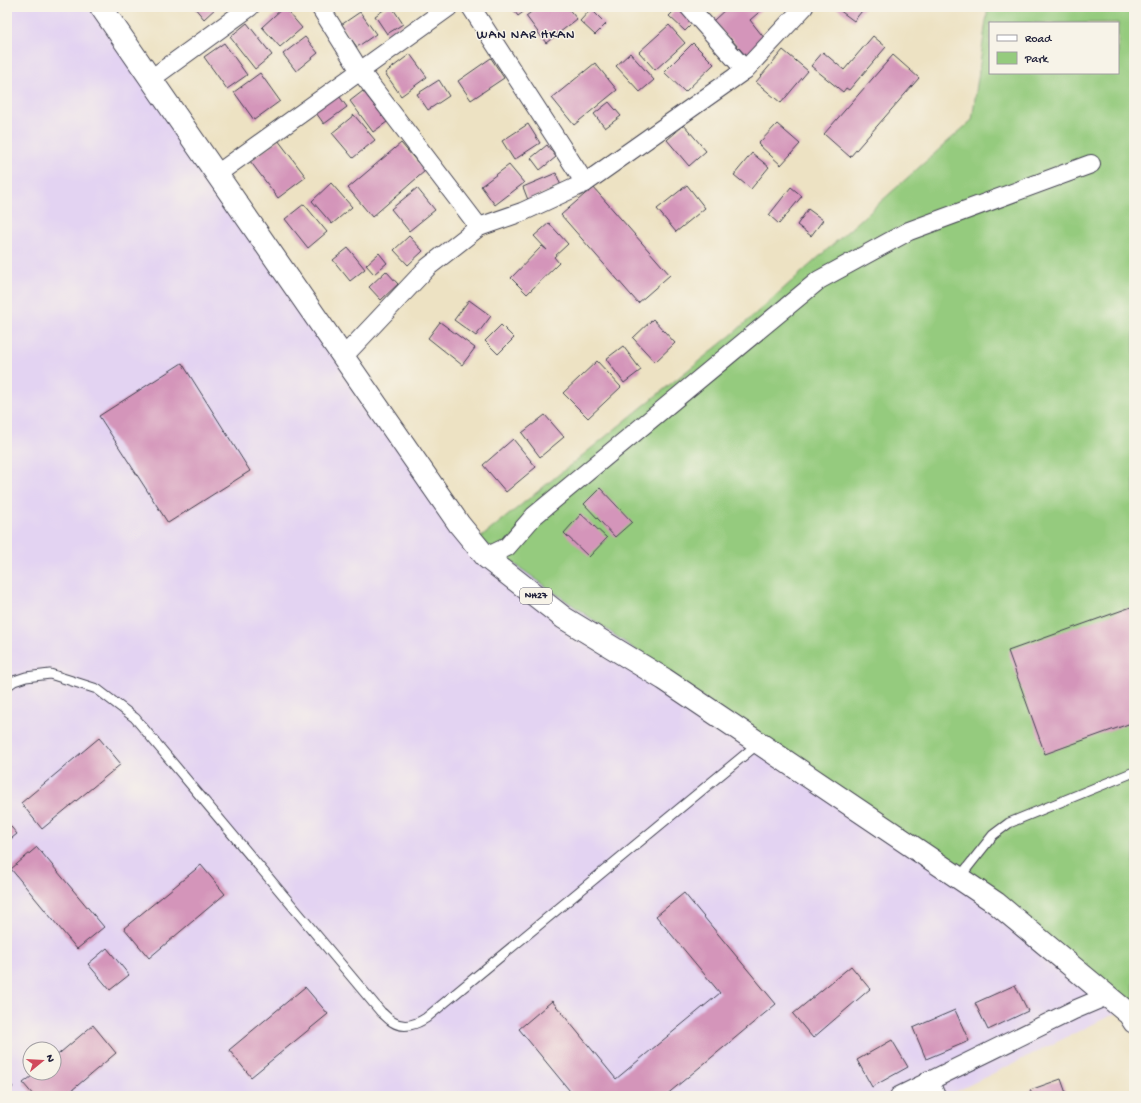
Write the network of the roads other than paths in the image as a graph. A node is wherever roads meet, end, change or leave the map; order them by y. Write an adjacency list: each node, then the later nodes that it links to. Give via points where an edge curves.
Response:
1 (101, 7): 10 (highway, NH27)
2 (250, 7): 10 (street)
3 (320, 7): 9 (street)
4 (449, 7): 9 (street)
5 (470, 7): 13 (street)
6 (689, 7): 8 (street)
7 (804, 7): 8 (street)
8 (745, 70): 13 (street)
9 (360, 71): 12 (street); 14 (street)
10 (151, 79): 12 (highway, NH27)
11 (1091, 164): 16 (street, via 909,231 820,280 534,516 507,547)
12 (217, 174): 15 (highway, NH27)
13 (585, 183): 14 (street, via 522,212)
14 (480, 227): 15 (street, via 428,267)
15 (343, 357): 16 (highway, NH27, via 459,524)
16 (486, 557): 18 (highway, NH27, via 564,618 664,679)
17 (7, 686): 18 (lane, via 26,677 50,674 97,689 135,718 381,1012 394,1023 405,1025 417,1024 426,1018)
18 (759, 743): 20 (highway, NH27)
19 (1134, 772): 20 (lane, via 1009,823 993,835)
20 (959, 878): 21 (highway, NH27, via 996,902)
21 (1107, 996): 22 (highway, NH27); 23 (street)
22 (1132, 1016)
23 (933, 1088): 24 (street)
24 (899, 1096)

